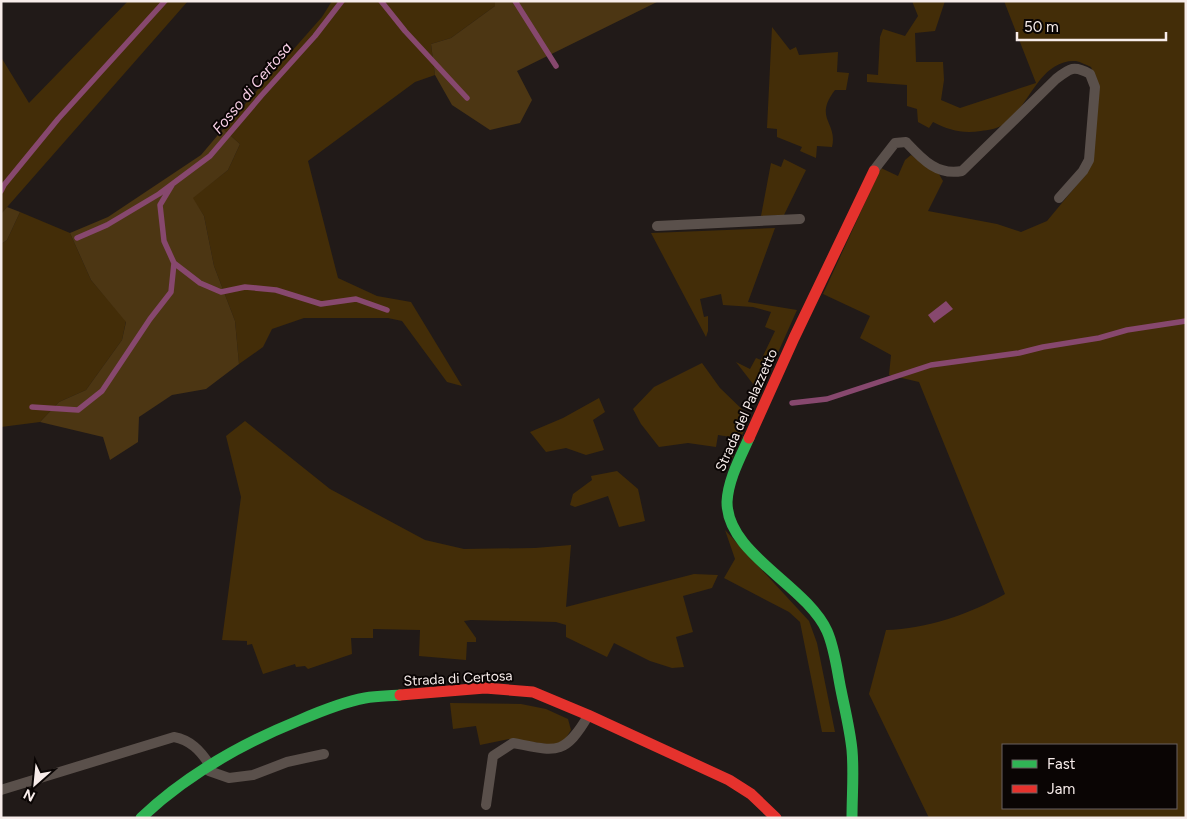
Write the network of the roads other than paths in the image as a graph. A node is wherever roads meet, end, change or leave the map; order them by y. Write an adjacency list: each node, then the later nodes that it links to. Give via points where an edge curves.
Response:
1 (874, 171): 2 (lane, via 895,143 906,142 920,157 943,172 962,171 1056,79 1068,69 1079,68 1090,74 1095,87 1089,160); 12 (street, Strada del Palazzetto, via 732,477 727,501 729,517 746,546 760,562 807,601 826,630 837,665 852,747)
2 (1059, 198)
3 (800, 219): 4 (lane)
4 (657, 226)
5 (588, 715): 7 (street, Strada di Certosa, via 539,694 512,689 485,688 365,698 275,729); 9 (lane, via 577,734 566,744 550,750 513,743 493,756); 11 (street, Strada di Certosa, via 729,780 756,798)
6 (324, 754): 7 (lane, via 287,762 253,775 229,778)
7 (206, 767): 8 (lane, via 204,756 194,746 174,737); 10 (street, Strada di Certosa, via 165,795)
8 (1, 790)
9 (486, 805)
10 (141, 818)
11 (776, 818)
12 (852, 818)

